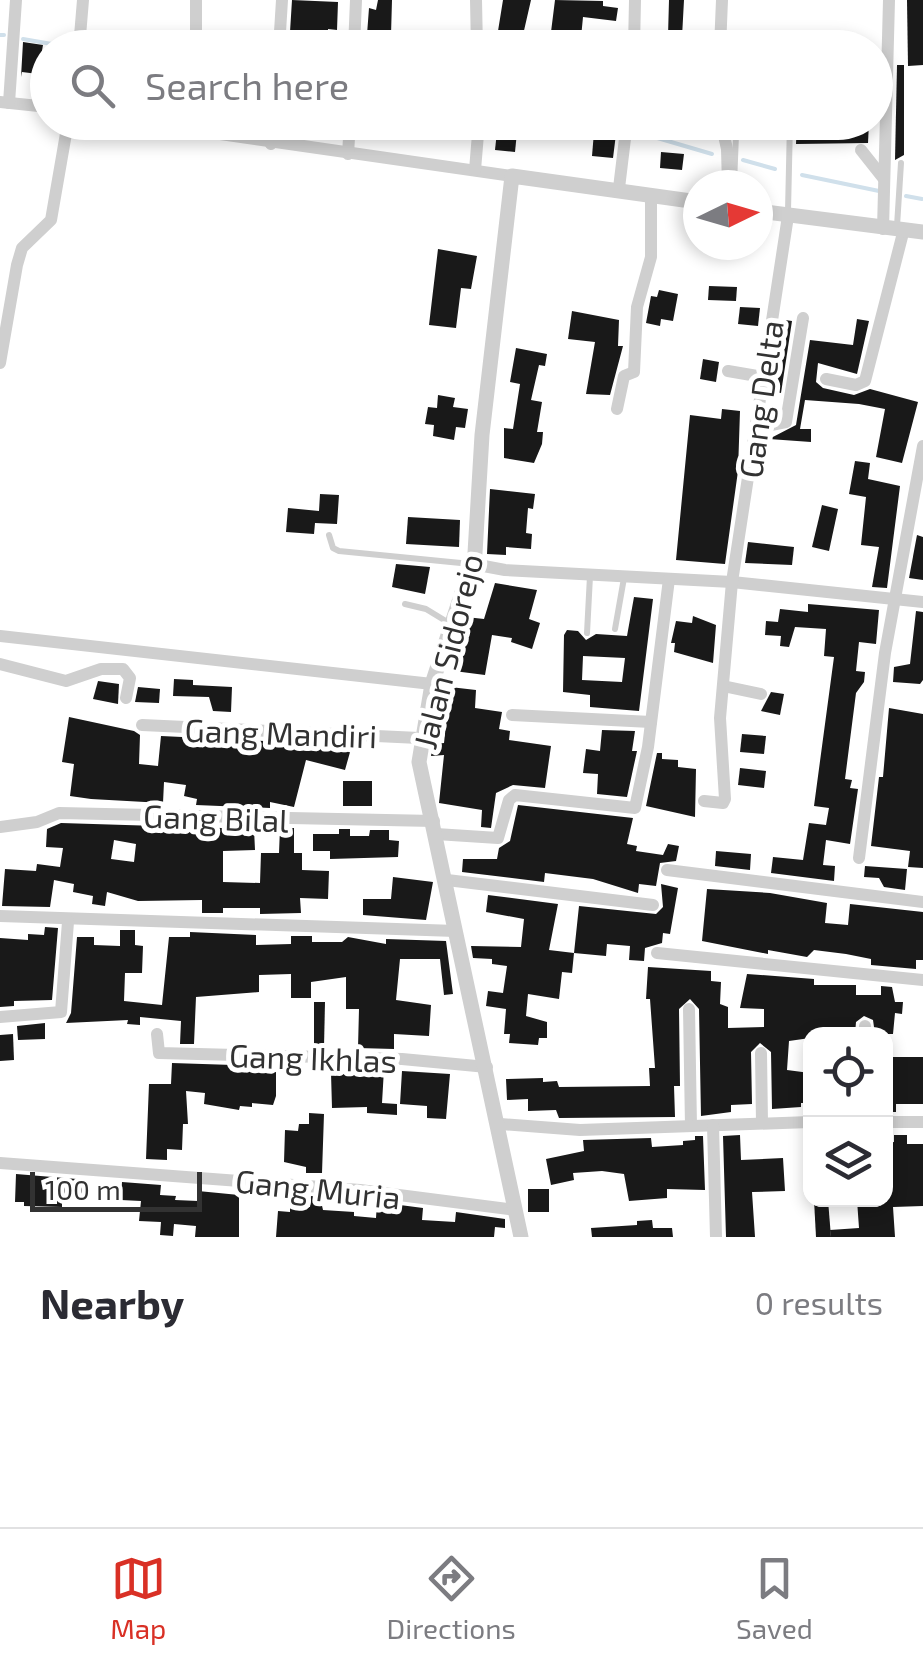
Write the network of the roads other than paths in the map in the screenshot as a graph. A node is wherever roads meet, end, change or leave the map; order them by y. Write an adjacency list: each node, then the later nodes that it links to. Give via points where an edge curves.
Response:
1 (16, 0): 18 (street)
2 (84, 0): 10 (street)
3 (196, 0): 11 (street)
4 (282, 0): 12 (street)
5 (356, 0): 13 (street)
6 (476, 0): 14 (street)
7 (635, 0): 15 (street)
8 (722, 0): 16 (street)
9 (888, 0): 17 (street)
10 (81, 30)
11 (196, 30)
12 (281, 30)
13 (355, 30)
14 (477, 30)
15 (634, 30)
16 (721, 30)
17 (887, 30)
18 (4, 102): 19 (street)
19 (30, 106)
20 (65, 140): 47 (street, via 50,220 22,248 17,265)
21 (256, 140): 30 (street)
22 (272, 140): 30 (street)
23 (349, 140): 32 (street)
24 (477, 140): 34 (street)
25 (625, 140): 39 (street)
26 (724, 140): 35 (street)
27 (736, 140): 36 (lane)
28 (790, 140): 43 (lane)
29 (885, 140): 38 (street)
30 (271, 144): 32 (street)
31 (861, 150): 38 (street)
32 (348, 154): 34 (street)
33 (901, 163): 44 (lane)
34 (474, 170): 37 (street)
35 (729, 170)
36 (732, 170)
37 (512, 176): 39 (street); 55 (street, Jalan Sidorejo)
38 (884, 179): 44 (street)
39 (619, 188): 40 (street)
40 (651, 196): 41 (street); 51 (street, via 651,257 637,307 634,372 624,376)
41 (683, 200)
42 (773, 214): 43 (street)
43 (788, 216): 44 (street); 49 (street, Gang Delta)
44 (894, 229): 45 (street); 50 (street, via 864,381)
45 (923, 232)
46 (804, 318): 52 (street, via 786,422)
47 (0, 364)
48 (728, 371): 49 (street)
49 (763, 377): 52 (street, Gang Delta)
50 (826, 380)
51 (617, 408)
52 (756, 428): 59 (street, Gang Delta)
53 (923, 446): 60 (street)
54 (329, 534): 55 (lane, via 339,552)
55 (472, 564): 56 (street); 63 (street, Jalan Sidorejo)
56 (590, 574): 57 (street); 65 (lane)
57 (624, 576): 58 (street); 64 (lane)
58 (669, 579): 59 (street); 73 (street)
59 (732, 582): 60 (street); 69 (street, Gang Delta)
60 (896, 598): 61 (street); 79 (street)
61 (923, 602)
62 (405, 604): 63 (lane)
63 (452, 624): 68 (street, Jalan Sidorejo)
64 (615, 629)
65 (587, 633)
66 (0, 636): 68 (street)
67 (0, 664): 71 (street, via 66,681 123,669 130,678)
68 (432, 684): 75 (street, Jalan Sidorejo)
69 (723, 686): 70 (street); 76 (street, Gang Delta, via 724,799)
70 (762, 694)
71 (126, 698)
72 (512, 715): 73 (street)
73 (651, 722): 78 (street, Gang Bilal, via 635,808 515,795 498,838)
74 (142, 725): 75 (street, Gang Mandiri)
75 (419, 738): 78 (street, Jalan Sidorejo, via 420,773)
76 (704, 802)
77 (0, 827): 78 (street, Gang Bilal, via 59,812)
78 (435, 828): 81 (street, Jalan Sidorejo)
79 (860, 858)
80 (667, 870): 82 (street)
81 (447, 880): 83 (street); 86 (street, Jalan Sidorejo)
82 (923, 902)
83 (653, 905)
84 (0, 916): 85 (street)
85 (68, 922): 86 (street, via 182,919); 90 (street, via 61,1012)
86 (456, 931): 93 (street, Jalan Sidorejo)
87 (656, 953): 88 (street)
88 (923, 980)
89 (689, 1009): 99 (street)
90 (0, 1017)
91 (158, 1034): 93 (street, Gang Ikhlas, via 159,1053)
92 (762, 1054): 97 (street)
93 (487, 1066): 98 (street, Jalan Sidorejo)
94 (803, 1122): 97 (street)
95 (893, 1122): 96 (street)
96 (923, 1122)
97 (762, 1123): 100 (street)
98 (500, 1124): 99 (street, via 580,1130); 102 (street, Jalan Sidorejo)
99 (690, 1126): 100 (street)
100 (713, 1126): 104 (street)
101 (0, 1163): 102 (street, Gang Muria, via 323,1187)
102 (516, 1210): 103 (street, Jalan Sidorejo)
103 (521, 1237)
104 (716, 1237)

